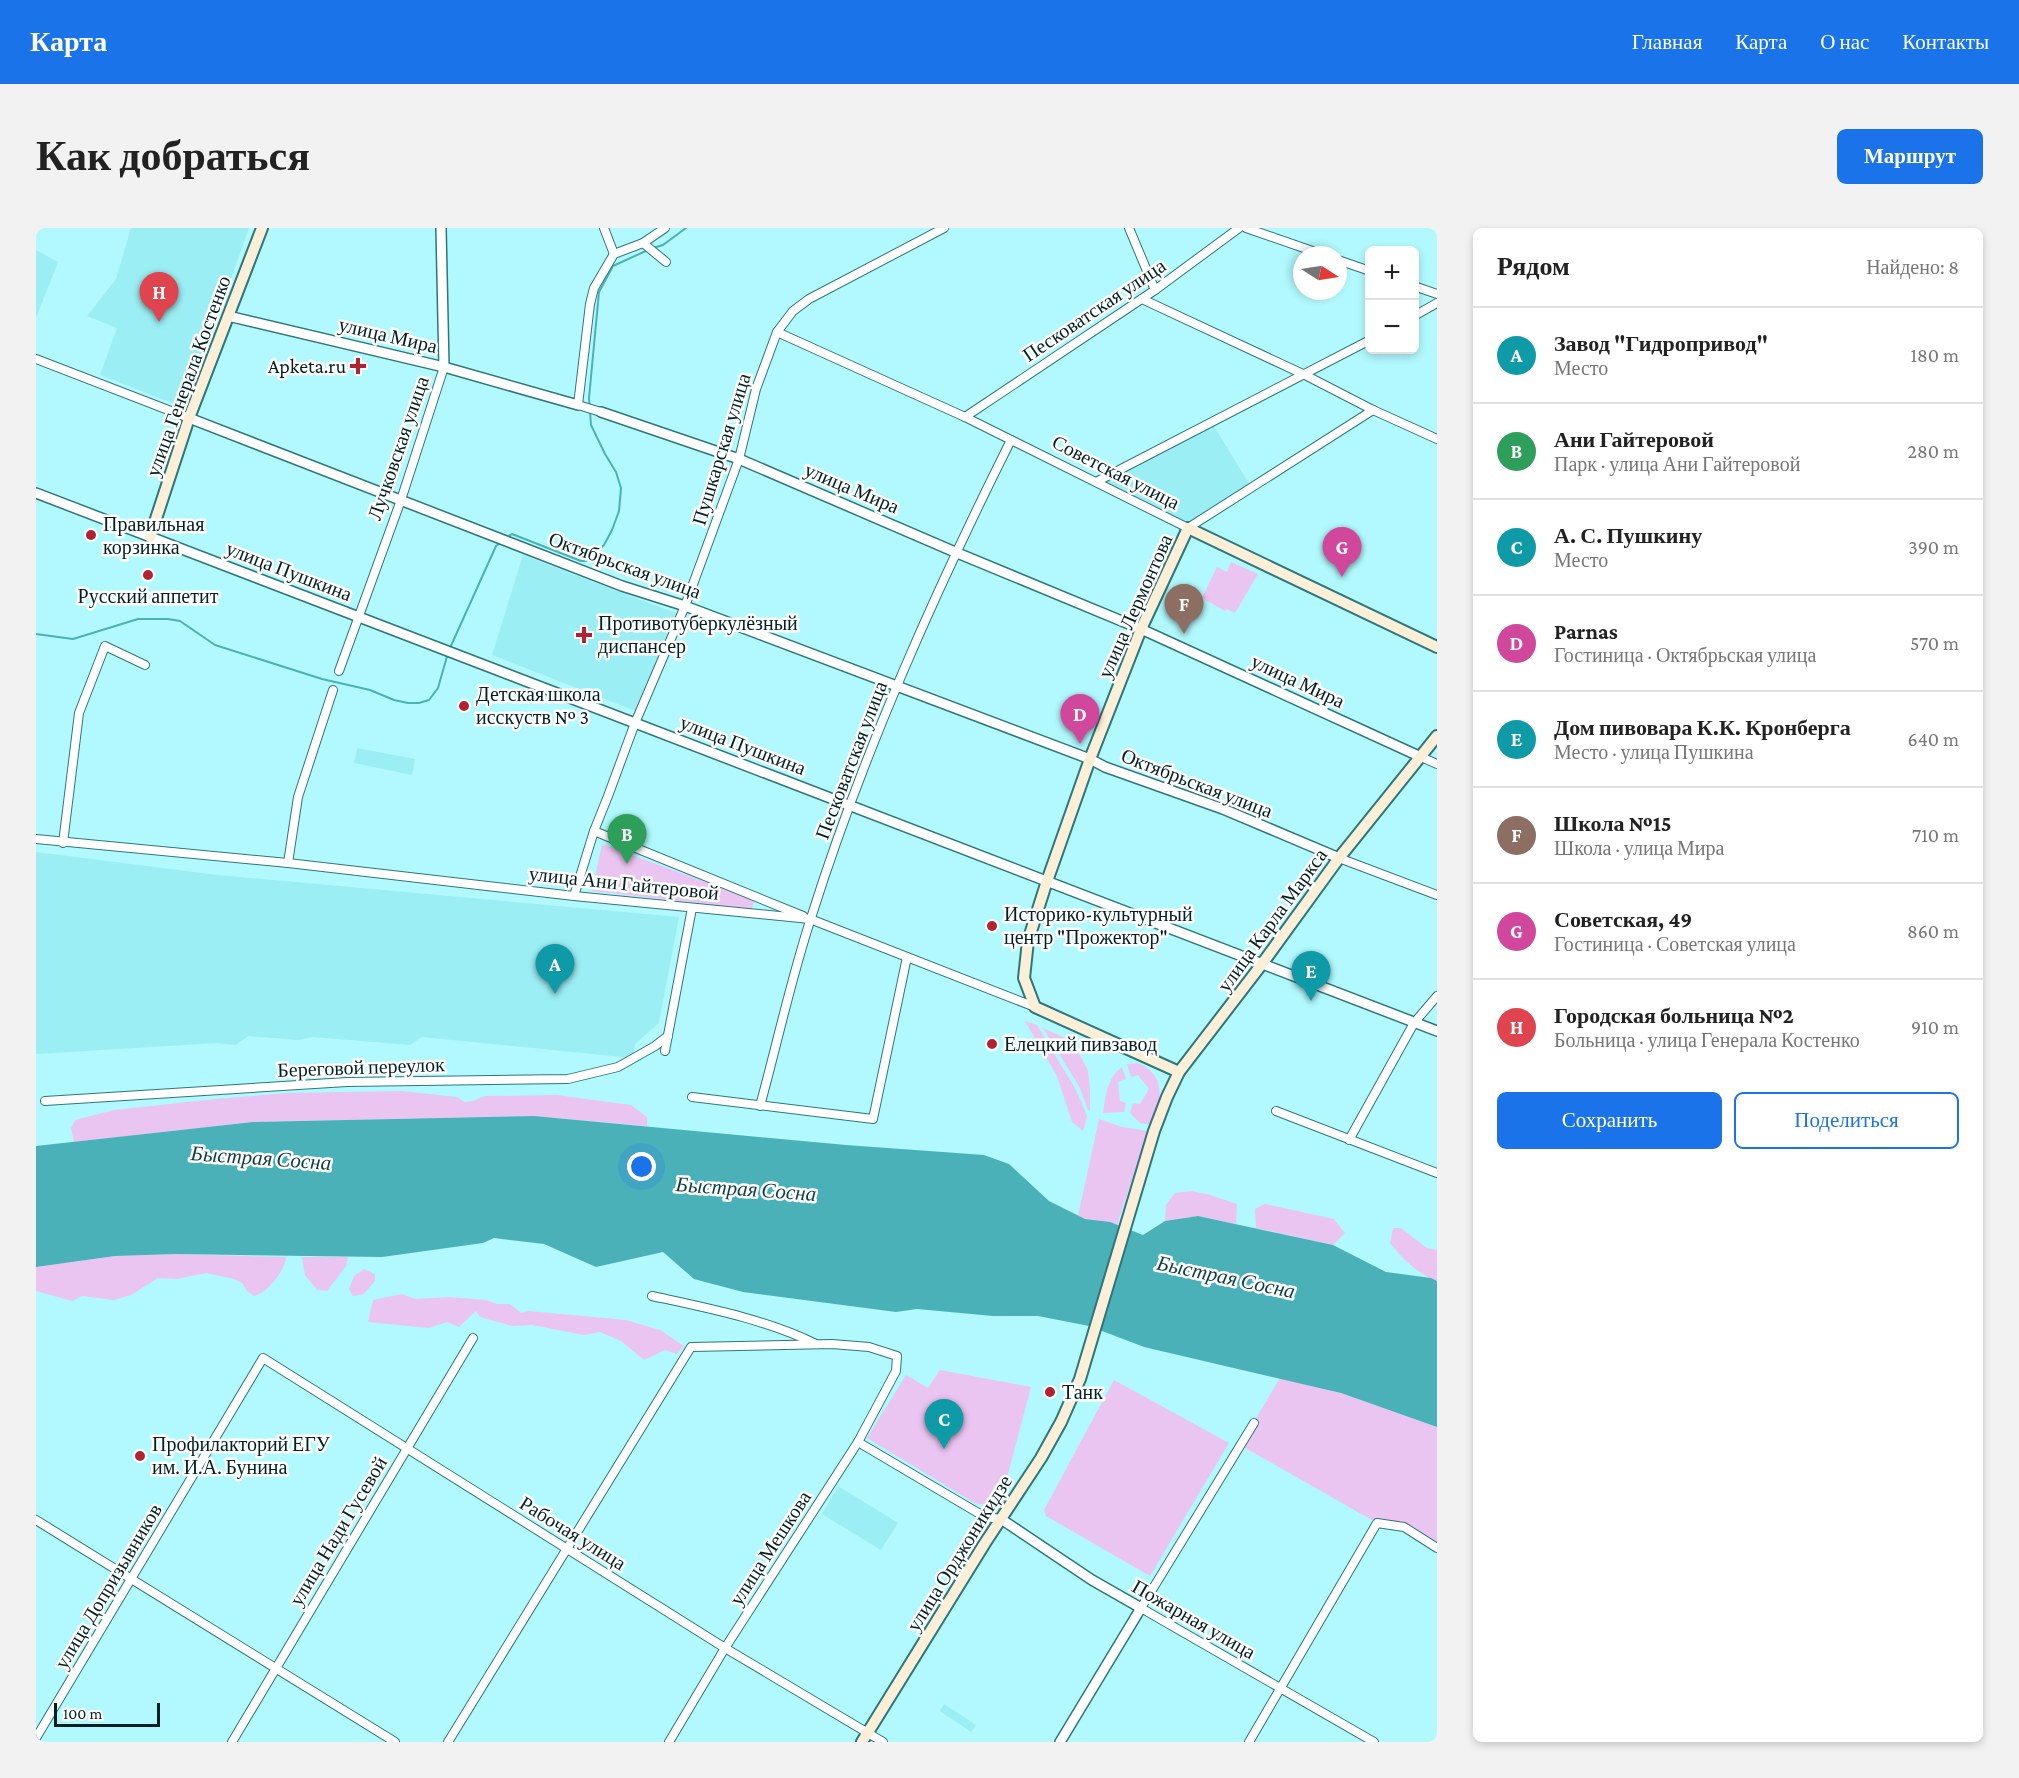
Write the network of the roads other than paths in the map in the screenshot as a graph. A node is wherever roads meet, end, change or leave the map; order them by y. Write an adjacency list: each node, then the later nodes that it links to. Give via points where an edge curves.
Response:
1 (262, 228): 21 (main road, улица Генерала Костенко)
2 (441, 228): 25 (street, Лучковская улица)
3 (604, 228): 11 (street)
4 (665, 228): 9 (street)
5 (945, 228): 22 (street, Пушкарская улица, via 809,299 793,311)
6 (1129, 228): 16 (street)
7 (1239, 228): 16 (street, Песковатская улица)
8 (1246, 228): 10 (street)
9 (643, 243): 11 (street); 12 (street)
10 (1298, 246)
11 (614, 254): 27 (street, via 594,288 590,303)
12 (666, 262)
13 (1347, 263): 14 (street)
14 (1365, 269)
15 (1419, 288): 17 (street)
16 (1155, 290): 18 (street, Песковатская улица)
17 (1437, 294)
18 (1142, 299): 26 (street); 30 (street, Песковатская улица)
19 (1437, 303): 20 (street)
20 (1419, 313)
21 (228, 316): 25 (street, улица Мира); 31 (main road, улица Генерала Костенко)
22 (777, 332): 30 (street, Советская улица); 34 (street, Пушкарская улица, via 756,389)
23 (1365, 343): 26 (street)
24 (36, 359): 31 (street, Октябрьская улица)
25 (444, 367): 27 (street, улица Мира); 37 (street, Лучковская улица)
26 (1305, 375): 28 (street); 35 (street)
27 (578, 405): 29 (street, улица Мира)
28 (1373, 410): 32 (street); 38 (street, улица Лермонтова)
29 (601, 412): 34 (street, улица Мира)
30 (965, 417): 33 (street, Советская улица)
31 (189, 418): 37 (street, Октябрьская улица); 39 (main road, улица Генерала Костенко)
32 (1437, 439)
33 (1011, 440): 35 (street, Советская улица); 40 (street, Песковатская улица)
34 (739, 459): 40 (street, улица Мира); 41 (street, Пушкарская улица)
35 (1096, 482): 38 (street, Советская улица)
36 (36, 493): 39 (street, улица Пушкина)
37 (401, 500): 41 (street, Октябрьская улица, via 622,586); 42 (street, Лучковская улица)
38 (1188, 528): 43 (main road, улица Лермонтова); 44 (main road, Советская улица)
39 (150, 537): 42 (street, улица Пушкина)
40 (955, 552): 43 (street, улица Мира); 47 (street, Песковатская улица)
41 (685, 606): 47 (street, Октябрьская улица); 49 (street, Пушкарская улица)
42 (357, 616): 46 (street, Лучковская улица); 49 (street, улица Пушкина)
43 (1141, 629): 51 (street, улица Мира); 52 (main road, улица Лермонтова)
44 (1437, 647)
45 (145, 665): 57 (street, via 105,646 79,713)
46 (339, 671)
47 (898, 685): 52 (street, Октябрьская улица); 54 (street, Песковатская улица)
48 (333, 690): 59 (street, via 298,797)
49 (635, 723): 54 (street, улица Пушкина); 55 (street, Пушкарская улица)
50 (1437, 736): 51 (main road, улица Карла Маркса)
51 (1421, 757): 53 (street, улица Мира); 58 (main road, улица Карла Маркса)
52 (1090, 759): 58 (street, Октябрьская улица); 60 (main road, улица Лермонтова)
53 (1437, 764)
54 (850, 806): 60 (street, улица Пушкина); 64 (street, Песковатская улица)
55 (594, 831): 62 (street, Пушкарская улица); 64 (street)
56 (36, 839): 57 (street, улица Ани Гайтеровой)
57 (63, 843): 59 (street, улица Ани Гайтеровой)
58 (1339, 858): 61 (street, Октябрьская улица); 66 (main road, улица Карла Маркса)
59 (288, 863): 62 (street, улица Ани Гайтеровой)
60 (1047, 881): 66 (street, улица Пушкина); 68 (main road, улица Лермонтова, via 1028,941 1024,978)
61 (1437, 895)
62 (574, 896): 63 (street, улица Ани Гайтеровой)
63 (692, 908): 64 (street, улица Ани Гайтеровой); 71 (street)
64 (810, 919): 65 (street, улица Ани Гайтеровой); 76 (street, Песковатская улица)
65 (907, 957): 68 (street, улица Ани Гайтеровой); 76 (street, via 873,1119)
66 (1262, 964): 69 (street, улица Пушкина); 73 (main road, улица Карла Маркса)
67 (1437, 996): 69 (street)
68 (1035, 1007): 73 (main road, улица Ани Гайтеровой)
69 (1414, 1023): 70 (street, улица Пушкина); 79 (street)
70 (1437, 1031)
71 (668, 1036): 72 (street); 75 (street, Береговой переулок, via 618,1067 568,1078 347,1082)
72 (665, 1051)
73 (1179, 1072): 78 (main road, улица Карла Маркса)
74 (692, 1097): 76 (street)
75 (45, 1101)
76 (760, 1106)
77 (1276, 1111): 79 (street)
78 (1153, 1136): 89 (main road, улица Орджоникидзе, via 1080,1378 1062,1422)
79 (1349, 1140): 80 (street)
80 (1437, 1173)
81 (652, 1296): 83 (street, via 716,1310 793,1333)
82 (473, 1338): 87 (street, улица Нади Гусевой)
83 (817, 1345): 86 (street, улица Мешкова, via 869,1347 897,1356 896,1371); 91 (street, via 691,1347)
84 (263, 1358): 87 (street, Рабочая улица); 92 (street, улица Допризывников)
85 (1254, 1423): 93 (street)
86 (858, 1442): 89 (street, via 985,1517); 94 (street, улица Мешкова)
87 (406, 1449): 91 (street, Рабочая улица); 95 (street, улица Нади Гусевой)
88 (36, 1520): 92 (street)
89 (1001, 1520): 93 (street, Пожарная улица); 97 (main road, улица Орджоникидзе)
90 (1437, 1548): 96 (street, via 1404,1527 1377,1523)
91 (567, 1549): 94 (street, Рабочая улица); 101 (street)
92 (131, 1579): 95 (street); 98 (street, улица Допризывников)
93 (1141, 1608): 96 (street, Пожарная улица); 104 (street)
94 (725, 1648): 97 (street, Рабочая улица); 102 (street, улица Мешкова)
95 (276, 1668): 99 (street, улица Нади Гусевой); 100 (street)
96 (1281, 1690): 105 (street); 106 (street, Пожарная улица)
97 (865, 1737): 103 (street, Рабочая улица)
98 (36, 1738)
99 (232, 1742)
100 (395, 1742)
101 (448, 1742)
102 (669, 1742)
103 (883, 1742)
104 (1060, 1742)
105 (1250, 1742)
106 (1374, 1742)

